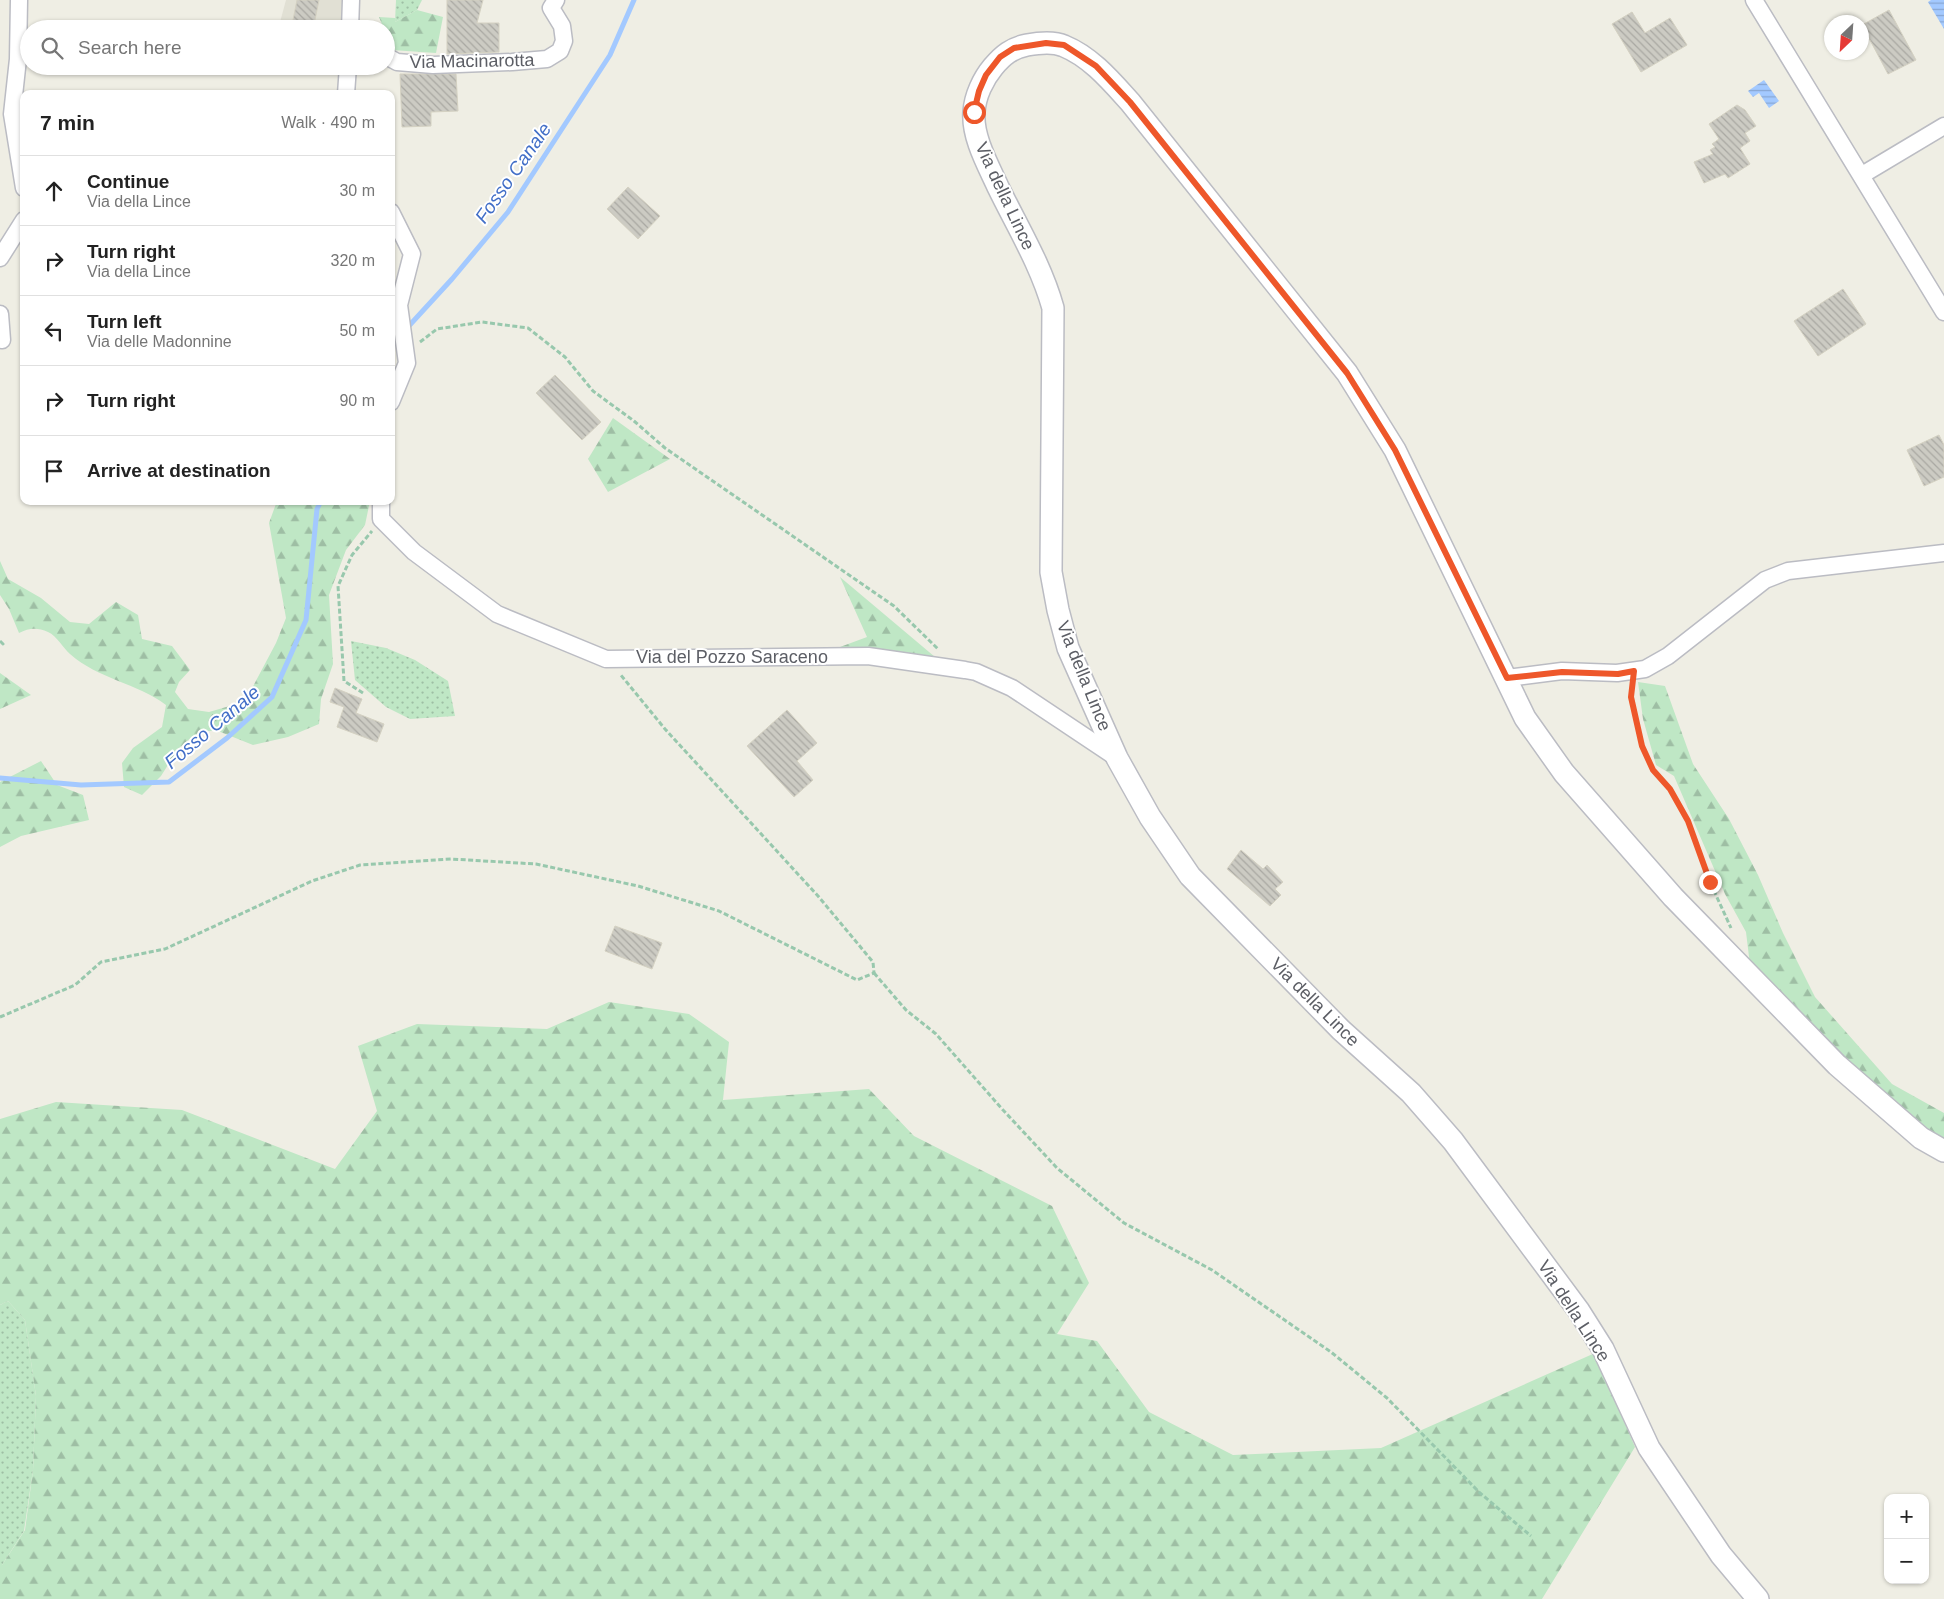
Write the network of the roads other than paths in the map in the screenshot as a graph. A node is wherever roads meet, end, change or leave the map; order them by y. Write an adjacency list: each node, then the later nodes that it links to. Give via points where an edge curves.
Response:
1 (20, 0): 10 (street, via 12,114)
2 (352, 0): 5 (street)
3 (556, 0): 6 (street, Via Macinarotta, via 551,8 562,26 564,41 560,51 547,59 433,65)
4 (1754, 0): 11 (street)
5 (351, 20)
6 (395, 61)
7 (347, 75): 8 (street)
8 (346, 90)
9 (1944, 126): 11 (street)
10 (20, 163)
11 (1862, 175): 15 (street)
12 (395, 220): 18 (street, via 412,254 399,305 407,362)
13 (20, 226): 14 (street)
14 (0, 258)
15 (1944, 312)
16 (0, 314): 17 (street)
17 (2, 340)
18 (395, 392)
19 (381, 505): 22 (street, Via del Pozzo Saraceno, via 381,518 414,552 497,614 606,658 868,656 976,672 1012,688)
20 (1944, 552): 21 (street, via 1788,571 1765,580 1668,656 1645,668 1618,674 1562,672)
21 (1507, 678): 22 (street, Via della Lince, via 1395,450 1347,373 1130,102 1096,66 1064,45 1046,43 1014,48 1000,57 979,91 974,112 977,135 986,162 1046,285 1053,308 1051,572 1068,648); 23 (street, Via della Lince, via 1525,718 1564,773 1673,897 1837,1065 1921,1138)
22 (1118, 758): 24 (street, Via della Lince, via 1150,817 1190,876 1341,1030 1411,1093 1453,1141 1579,1311 1603,1349 1649,1448 1722,1555)
23 (1944, 1151)
24 (1758, 1599)

